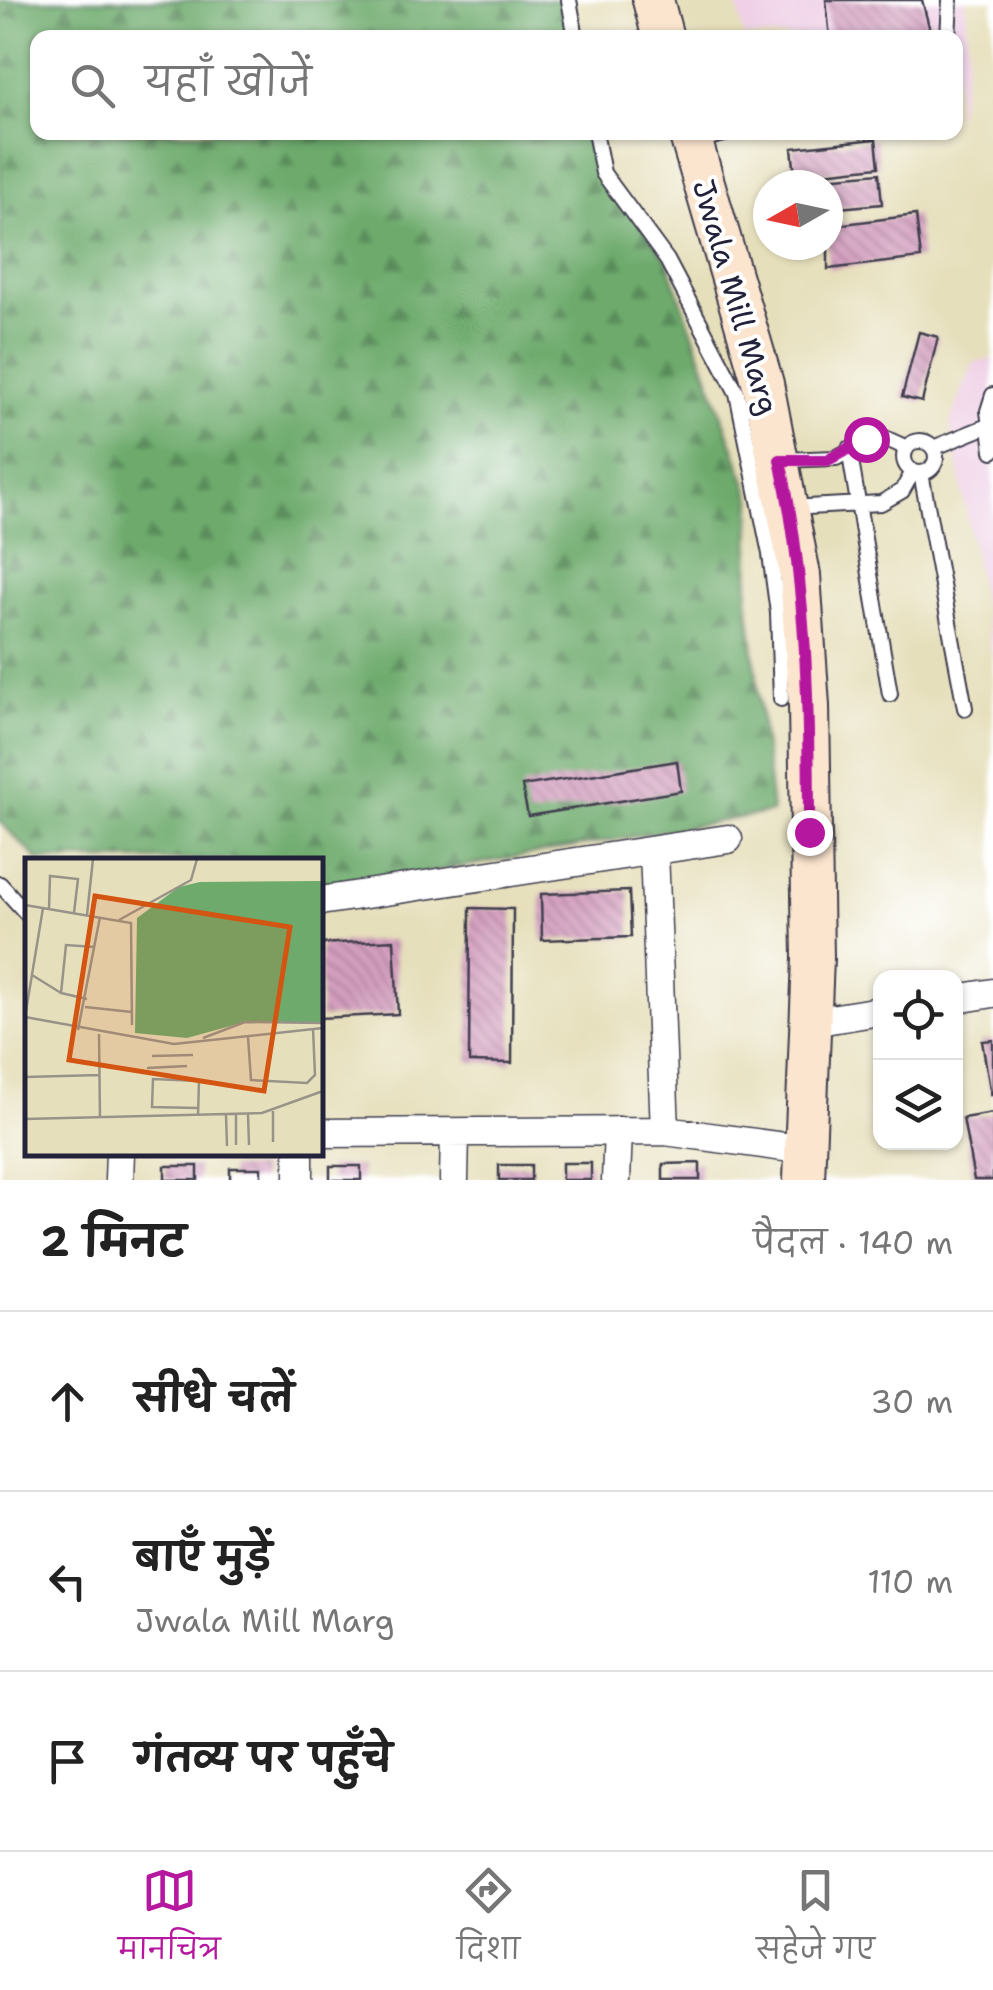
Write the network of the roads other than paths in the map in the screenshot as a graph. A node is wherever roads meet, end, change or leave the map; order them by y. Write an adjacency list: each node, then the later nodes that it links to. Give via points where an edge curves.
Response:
1 (568, 0): 4 (lane)
2 (653, 0): 5 (street)
3 (950, 0): 6 (lane)
4 (574, 30)
5 (661, 30)
6 (948, 30)
7 (597, 140): 20 (lane, via 604,174 667,260 737,393 770,554)
8 (692, 140): 15 (street, Jwala Mill Marg)
9 (993, 395): 10 (lane)
10 (990, 426): 12 (lane); 14 (lane)
11 (906, 448): 12 (lane, via 918,441); 13 (lane, via 878,436); 16 (lane, via 904,458)
12 (933, 448): 16 (lane, via 934,464)
13 (849, 449): 15 (lane, via 828,460); 17 (lane)
14 (993, 451)
15 (780, 460): 18 (street, Jwala Mill Marg)
16 (917, 473): 17 (lane, via 894,499); 21 (lane)
17 (856, 504): 18 (lane); 19 (lane)
18 (789, 508): 30 (street, Jwala Mill Marg, via 809,706)
19 (890, 694)
20 (781, 699)
21 (965, 708)
22 (728, 839): 23 (street)
23 (654, 851): 25 (street); 32 (street)
24 (0, 884): 26 (lane)
25 (322, 901)
26 (25, 912)
27 (993, 992): 28 (street)
28 (963, 998)
29 (873, 1012): 30 (street)
30 (812, 1022): 37 (street, Jwala Mill Marg)
31 (618, 1130): 32 (street); 34 (street); 41 (street)
32 (665, 1131): 37 (street)
33 (322, 1133): 34 (street)
34 (455, 1133): 40 (street)
35 (120, 1155): 38 (street)
36 (299, 1155): 39 (street)
37 (806, 1165)
38 (118, 1180)
39 (298, 1180)
40 (454, 1180)
41 (616, 1180)

